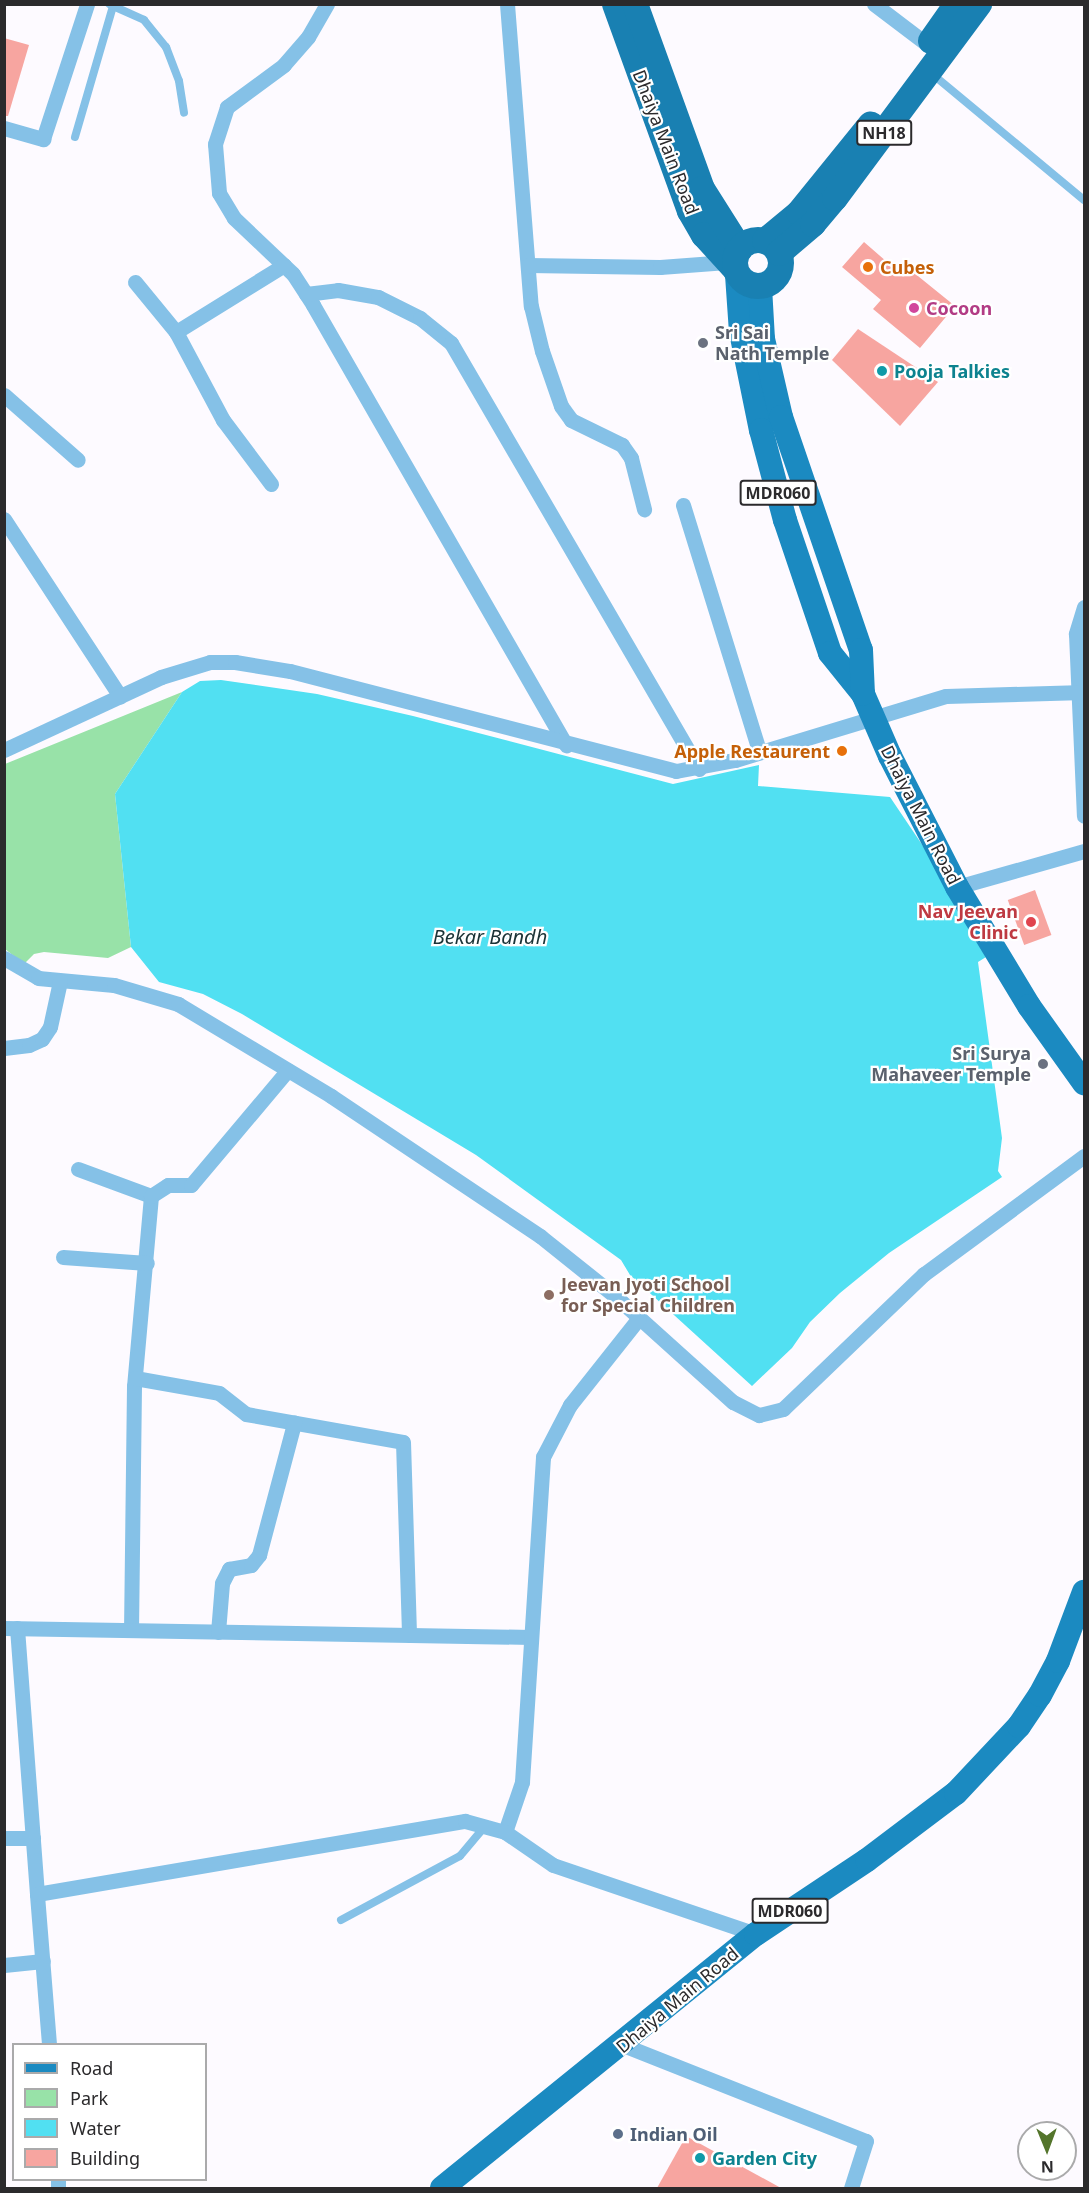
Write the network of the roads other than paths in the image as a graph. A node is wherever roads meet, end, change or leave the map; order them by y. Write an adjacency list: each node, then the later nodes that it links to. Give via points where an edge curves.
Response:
1 (87, 4): 13 (street, via 43,139)
2 (327, 4): 17 (street, via 321,19 294,55 227,107 215,144 218,184 225,206)
3 (507, 4): 18 (street)
4 (615, 4): 19 (highway, Dhaiya Main Road, via 690,211 704,235)
5 (635, 4): 19 (highway, Dhaiya Main Road, via 702,189)
6 (874, 4): 10 (street)
7 (957, 4): 10 (highway, NH18)
8 (979, 4): 11 (highway, NH18)
9 (111, 5): 12 (lane, via 144,20 166,47 179,81); 14 (lane)
10 (928, 45): 16 (highway, NH18)
11 (930, 72): 15 (lane); 16 (highway, NH18, via 813,224)
12 (184, 113)
13 (4, 128)
14 (75, 137)
15 (1084, 200)
16 (772, 247): 19 (highway, NH18, via 751,241); 19 (highway, via 780,272 772,283)
17 (284, 265): 21 (street); 22 (street)
18 (528, 265): 19 (street); 27 (street, via 536,329 561,406 571,420 622,445 639,477)
19 (740, 268): 32 (main road, Dhaiya Main Road / MDR060, via 763,339 780,417 861,650 863,694)
20 (135, 282): 22 (street)
21 (306, 294): 33 (street); 36 (street, via 338,290 378,297 420,318 451,343)
22 (176, 332): 25 (street, via 224,420)
23 (4, 395): 24 (street)
24 (78, 460)
25 (271, 484)
26 (683, 505): 35 (street)
27 (644, 509)
28 (4, 519): 31 (street)
29 (1084, 607): 30 (street, via 1076,634)
30 (1080, 692): 32 (street, via 946,696); 37 (street)
31 (120, 696): 33 (street, via 188,667 235,662 290,671); 34 (street)
32 (873, 718): 35 (street); 39 (main road, Dhaiya Main Road / MDR060)
33 (566, 745): 36 (street, via 663,769)
34 (4, 750)
35 (759, 752): 36 (street)
36 (699, 769)
37 (1084, 816)
38 (1084, 851): 39 (street)
39 (957, 886): 44 (main road, Dhaiya Main Road / MDR060, via 1029,1006)
40 (4, 958): 41 (street, via 26,973)
41 (60, 981): 42 (street, via 50,1027 42,1039); 43 (street, via 114,985 178,1004)
42 (4, 1048)
43 (288, 1070): 47 (street, via 191,1185 168,1185); 50 (street, via 540,1236)
44 (1084, 1083)
45 (1084, 1156): 50 (street, via 924,1274 783,1409 772,1414 759,1415 733,1402)
46 (78, 1169): 47 (street)
47 (151, 1196): 49 (street)
48 (63, 1257): 49 (street)
49 (147, 1263): 51 (street)
50 (639, 1318): 58 (street, via 570,1405 549,1440 541,1474)
51 (135, 1378): 52 (street, via 219,1393 240,1412); 55 (street)
52 (294, 1423): 56 (street, via 259,1555 251,1565 229,1569 222,1583); 57 (street, via 403,1442)
53 (1084, 1592): 65 (main road, Dhaiya Main Road / MDR060, via 1058,1661 1040,1695 989,1761 956,1793 867,1860)
54 (11, 1628): 55 (street); 62 (street)
55 (131, 1630): 56 (street)
56 (218, 1632): 57 (street)
57 (409, 1635): 58 (street)
58 (531, 1637): 60 (street, via 522,1782)
59 (487, 1824): 60 (street); 63 (street, via 465,1821); 64 (lane, via 460,1856)
60 (505, 1832): 65 (street, via 553,1865)
61 (4, 1838): 62 (street)
62 (33, 1838): 63 (street)
63 (37, 1894): 66 (street)
64 (341, 1920)
65 (756, 1934): 69 (main road, Dhaiya Main Road / MDR060)
66 (43, 1961): 67 (street); 68 (street)
67 (4, 1965)
68 (49, 2043)
69 (623, 2045): 70 (main road, Dhaiya Main Road / MDR060); 71 (street, via 866,2141)
70 (442, 2188)
71 (851, 2188)

